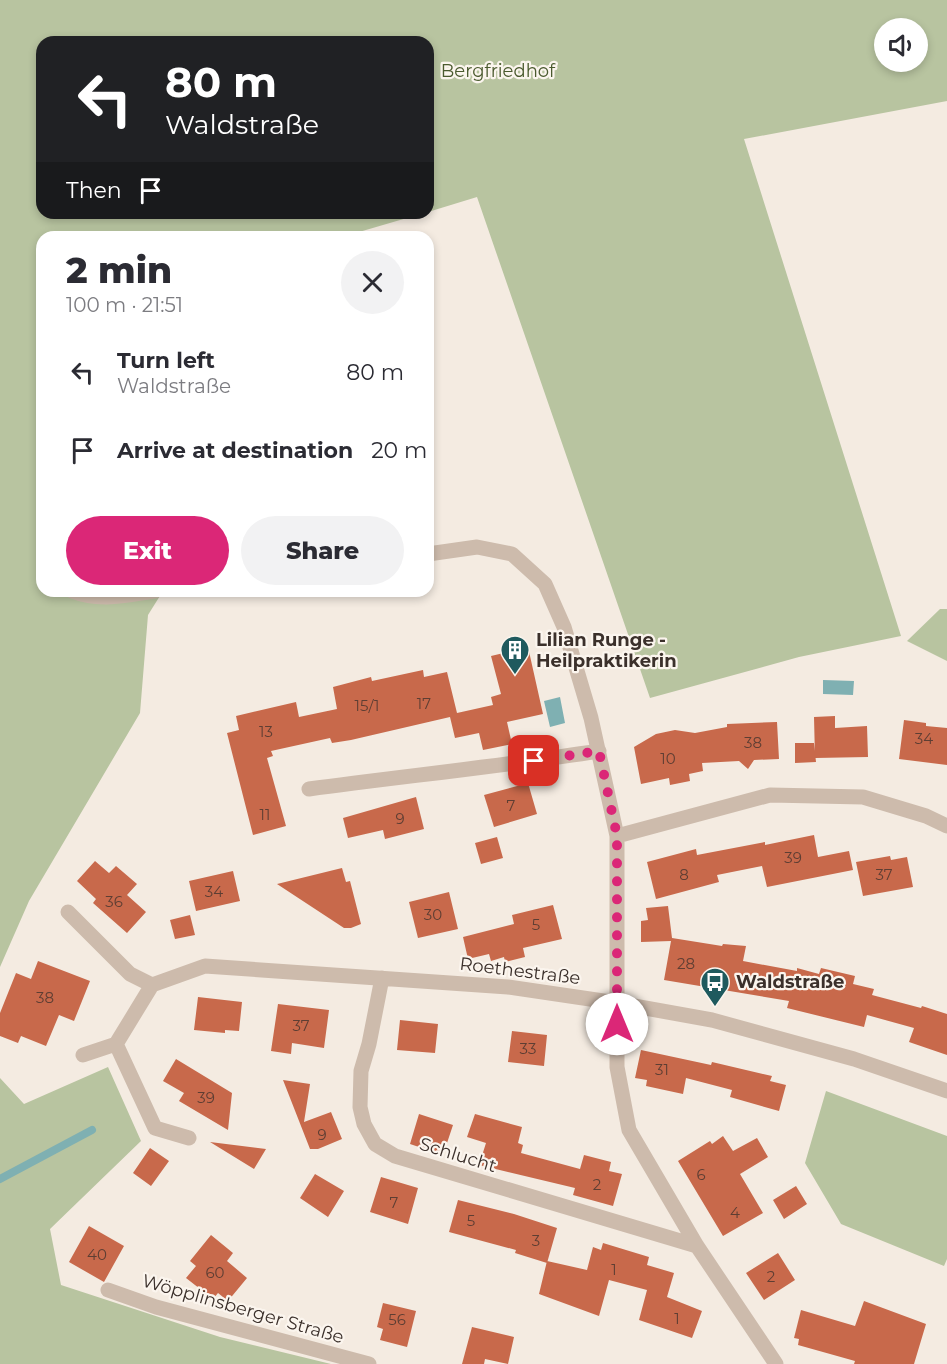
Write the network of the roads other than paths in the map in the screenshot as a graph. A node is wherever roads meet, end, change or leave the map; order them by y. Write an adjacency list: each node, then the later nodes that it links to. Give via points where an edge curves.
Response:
1 (434, 553): 4 (street, via 477,547 512,554 545,584 564,627)
2 (102, 597): 3 (street)
3 (120, 597)
4 (599, 751): 5 (street); 7 (street)
5 (309, 789)
6 (947, 826): 7 (street, via 863,797 770,795)
7 (617, 836): 11 (street)
8 (68, 912): 10 (street, via 130,974)
9 (382, 978): 10 (street, Roethestraße, via 205,966); 11 (street, Roethestraße, via 508,987); 16 (street, Schlucht, via 361,1071 360,1107 375,1144 395,1156)
10 (152, 985): 12 (street)
11 (616, 1003): 14 (street, Roethestraße, via 712,1020 854,1059); 16 (street, via 617,1067 629,1130)
12 (116, 1044): 13 (street); 15 (street, via 155,1128)
13 (83, 1055)
14 (947, 1090)
15 (189, 1138)
16 (697, 1246): 19 (street)
17 (108, 1290): 18 (street, Wöpplinsberger Straße, via 156,1307)
18 (369, 1364)
19 (776, 1364)

